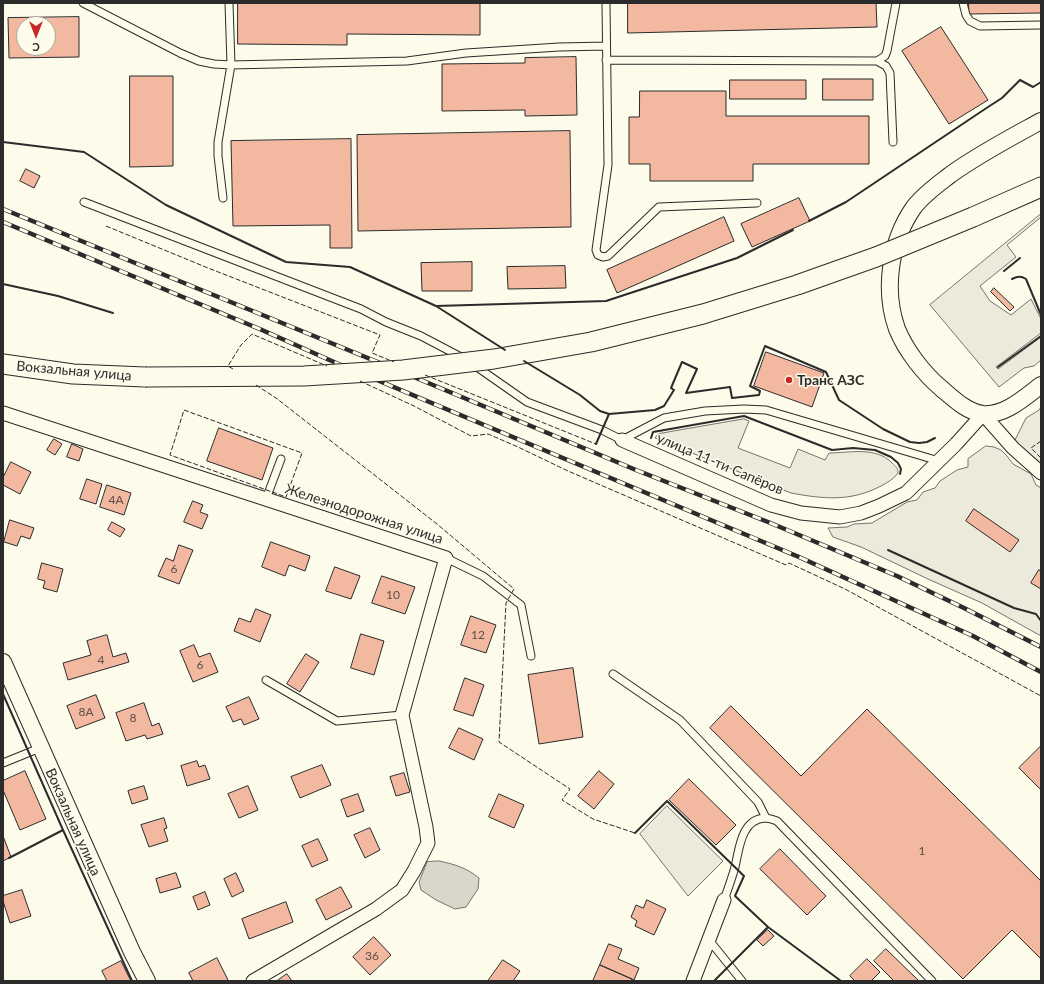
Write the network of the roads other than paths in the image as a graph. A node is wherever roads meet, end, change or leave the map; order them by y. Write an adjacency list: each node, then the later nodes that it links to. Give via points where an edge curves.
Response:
1 (83, 3): 10 (lane, via 193,58 214,64)
2 (229, 3): 10 (lane)
3 (606, 3): 7 (lane)
4 (896, 3): 9 (lane, via 887,51 885,56)
5 (963, 3): 6 (lane, via 970,21 980,26)
6 (1041, 25)
7 (606, 46): 8 (lane); 10 (lane, via 466,53 408,61)
8 (606, 60): 9 (lane); 16 (lane, via 608,165 596,250 598,255 608,256 658,207)
9 (877, 61): 12 (lane, via 886,66 890,73)
10 (231, 65): 14 (lane, via 218,142)
11 (1041, 121): 20 (street, via 974,158 932,188 914,207 893,253 890,276 891,303 897,329 909,352 952,398 969,410)
12 (893, 142)
13 (1041, 187): 17 (main road, Вокзальная улица, bridge, via 876,257 797,285 703,314 591,342 494,359 403,370 304,376 145,377 72,374)
14 (223, 198)
15 (84, 202): 21 (lane, via 361,308 468,361 527,402)
16 (757, 203)
17 (3, 364)
18 (1041, 385): 20 (street, via 1012,406 998,412)
19 (3, 413): 25 (street, Железнодорожная улица)
20 (983, 414): 23 (street, улица 11-ти Сапёров); 24 (street, via 1013,448)
21 (622, 440): 23 (lane, via 664,418 705,410 766,410); 23 (street, улица 11-ти Сапёров, via 771,505 822,516 840,517 879,506 906,493)
22 (280, 459): 25 (lane)
23 (939, 461)
24 (1041, 472)
25 (266, 499): 26 (street, Железнодорожная улица)
26 (446, 558): 27 (lane, via 483,576 520,605); 31 (street, Железнодорожная улица)
27 (531, 656)
28 (3, 662): 32 (street, Вокзальная улица)
29 (613, 674): 34 (lane, via 680,720 758,802)
30 (266, 680): 31 (lane, via 337,721)
31 (402, 715): 38 (street, Железнодорожная улица, via 428,843 414,871 402,890 376,909)
32 (40, 748): 33 (lane); 37 (street, Вокзальная улица)
33 (3, 763)
34 (766, 818): 35 (lane, via 756,821 748,828 741,840); 41 (lane, via 777,821)
35 (724, 900): 36 (street)
36 (709, 940): 39 (street); 40 (lane)
37 (147, 981)
38 (253, 981)
39 (693, 981)
40 (742, 981)
41 (932, 981)

